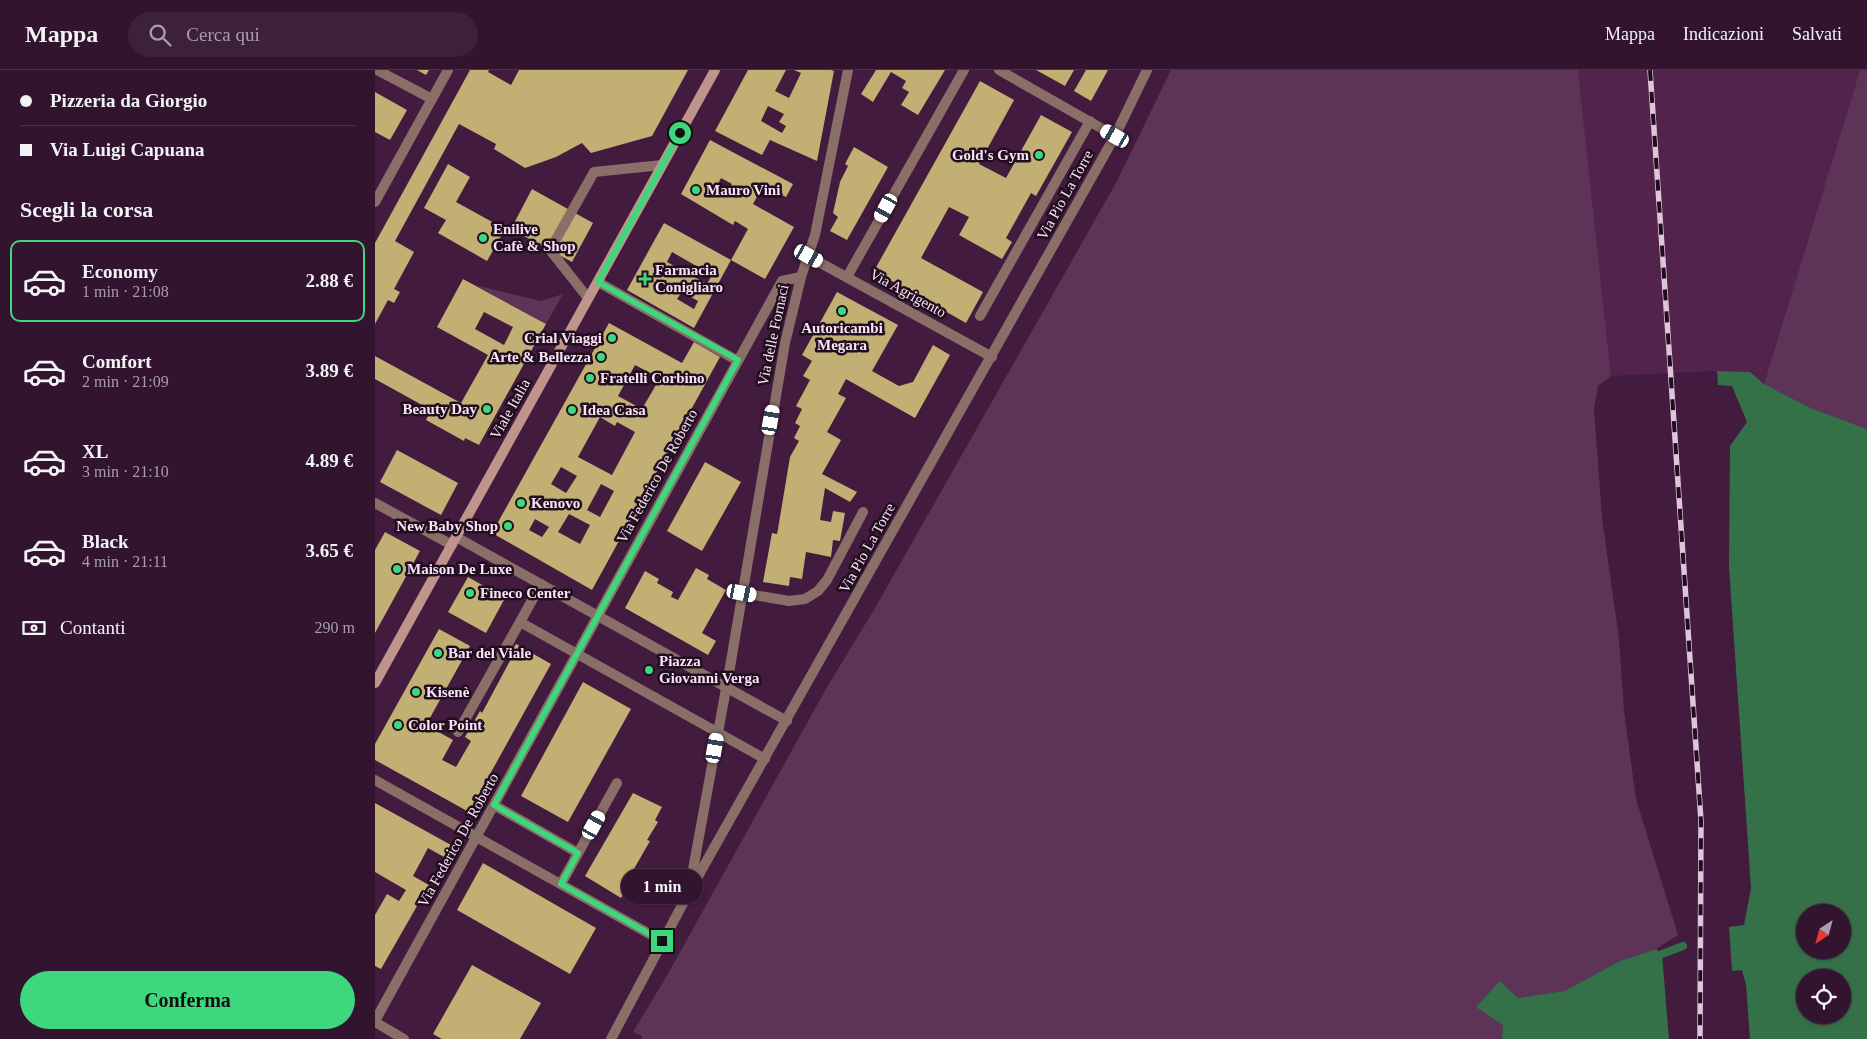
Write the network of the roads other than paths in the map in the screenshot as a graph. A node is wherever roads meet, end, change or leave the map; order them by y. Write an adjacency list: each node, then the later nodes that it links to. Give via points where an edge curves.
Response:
1 (377, 70): 8 (street)
2 (448, 70): 8 (street)
3 (715, 70): 11 (main road, Viale Italia)
4 (848, 70): 13 (street, Via delle Fornaci)
5 (964, 70): 15 (street)
6 (999, 70): 9 (street)
7 (1147, 70): 10 (street, Via Pio La Torre)
8 (432, 99): 12 (street)
9 (1090, 121): 10 (street); 18 (street)
10 (1115, 136): 19 (street, Via Pio La Torre)
11 (663, 165): 16 (main road, Viale Italia); 17 (street, via 593,172 550,250)
12 (375, 202)
13 (809, 256): 14 (street, Via delle Fornaci); 15 (street, Via Agrigento)
14 (801, 277): 20 (street, Via Federico De Roberto, via 782,281); 25 (street, Via delle Fornaci, via 785,343)
15 (847, 277): 19 (street, Via Agrigento)
16 (598, 282): 17 (main road, Viale Italia); 20 (street)
17 (589, 298): 23 (main road, Viale Italia)
18 (980, 316)
19 (992, 357): 31 (street, Via Pio La Torre)
20 (738, 360): 26 (street, Via Federico De Roberto)
21 (375, 503): 23 (street)
22 (863, 512): 25 (street, via 827,580 805,599 789,601)
23 (454, 541): 24 (street); 29 (main road, Viale Italia)
24 (541, 584): 26 (street); 27 (street)
25 (742, 593): 30 (street, Via delle Fornaci)
26 (599, 616): 28 (street, Via Federico De Roberto); 30 (street)
27 (519, 622): 28 (street); 32 (street)
28 (577, 654): 33 (street); 37 (street, Via Federico De Roberto)
29 (375, 684)
30 (726, 688): 31 (street); 33 (street, Via delle Fornaci)
31 (787, 721): 34 (street, Via Pio La Torre)
32 (458, 732)
33 (718, 733): 34 (street); 41 (street, Via delle Fornaci)
34 (765, 759): 41 (street, Via Pio La Torre)
35 (375, 780): 38 (street)
36 (617, 783): 39 (street)
37 (494, 805): 38 (street, Via Federico De Roberto); 39 (street)
38 (476, 836): 40 (street); 43 (street, Via Federico De Roberto)
39 (578, 853): 40 (street)
40 (561, 884): 42 (street)
41 (688, 894): 42 (street, Via Pio La Torre)
42 (662, 941): 45 (street, Via Pio La Torre)
43 (375, 1022): 44 (street)
44 (404, 1039)
45 (611, 1039)

